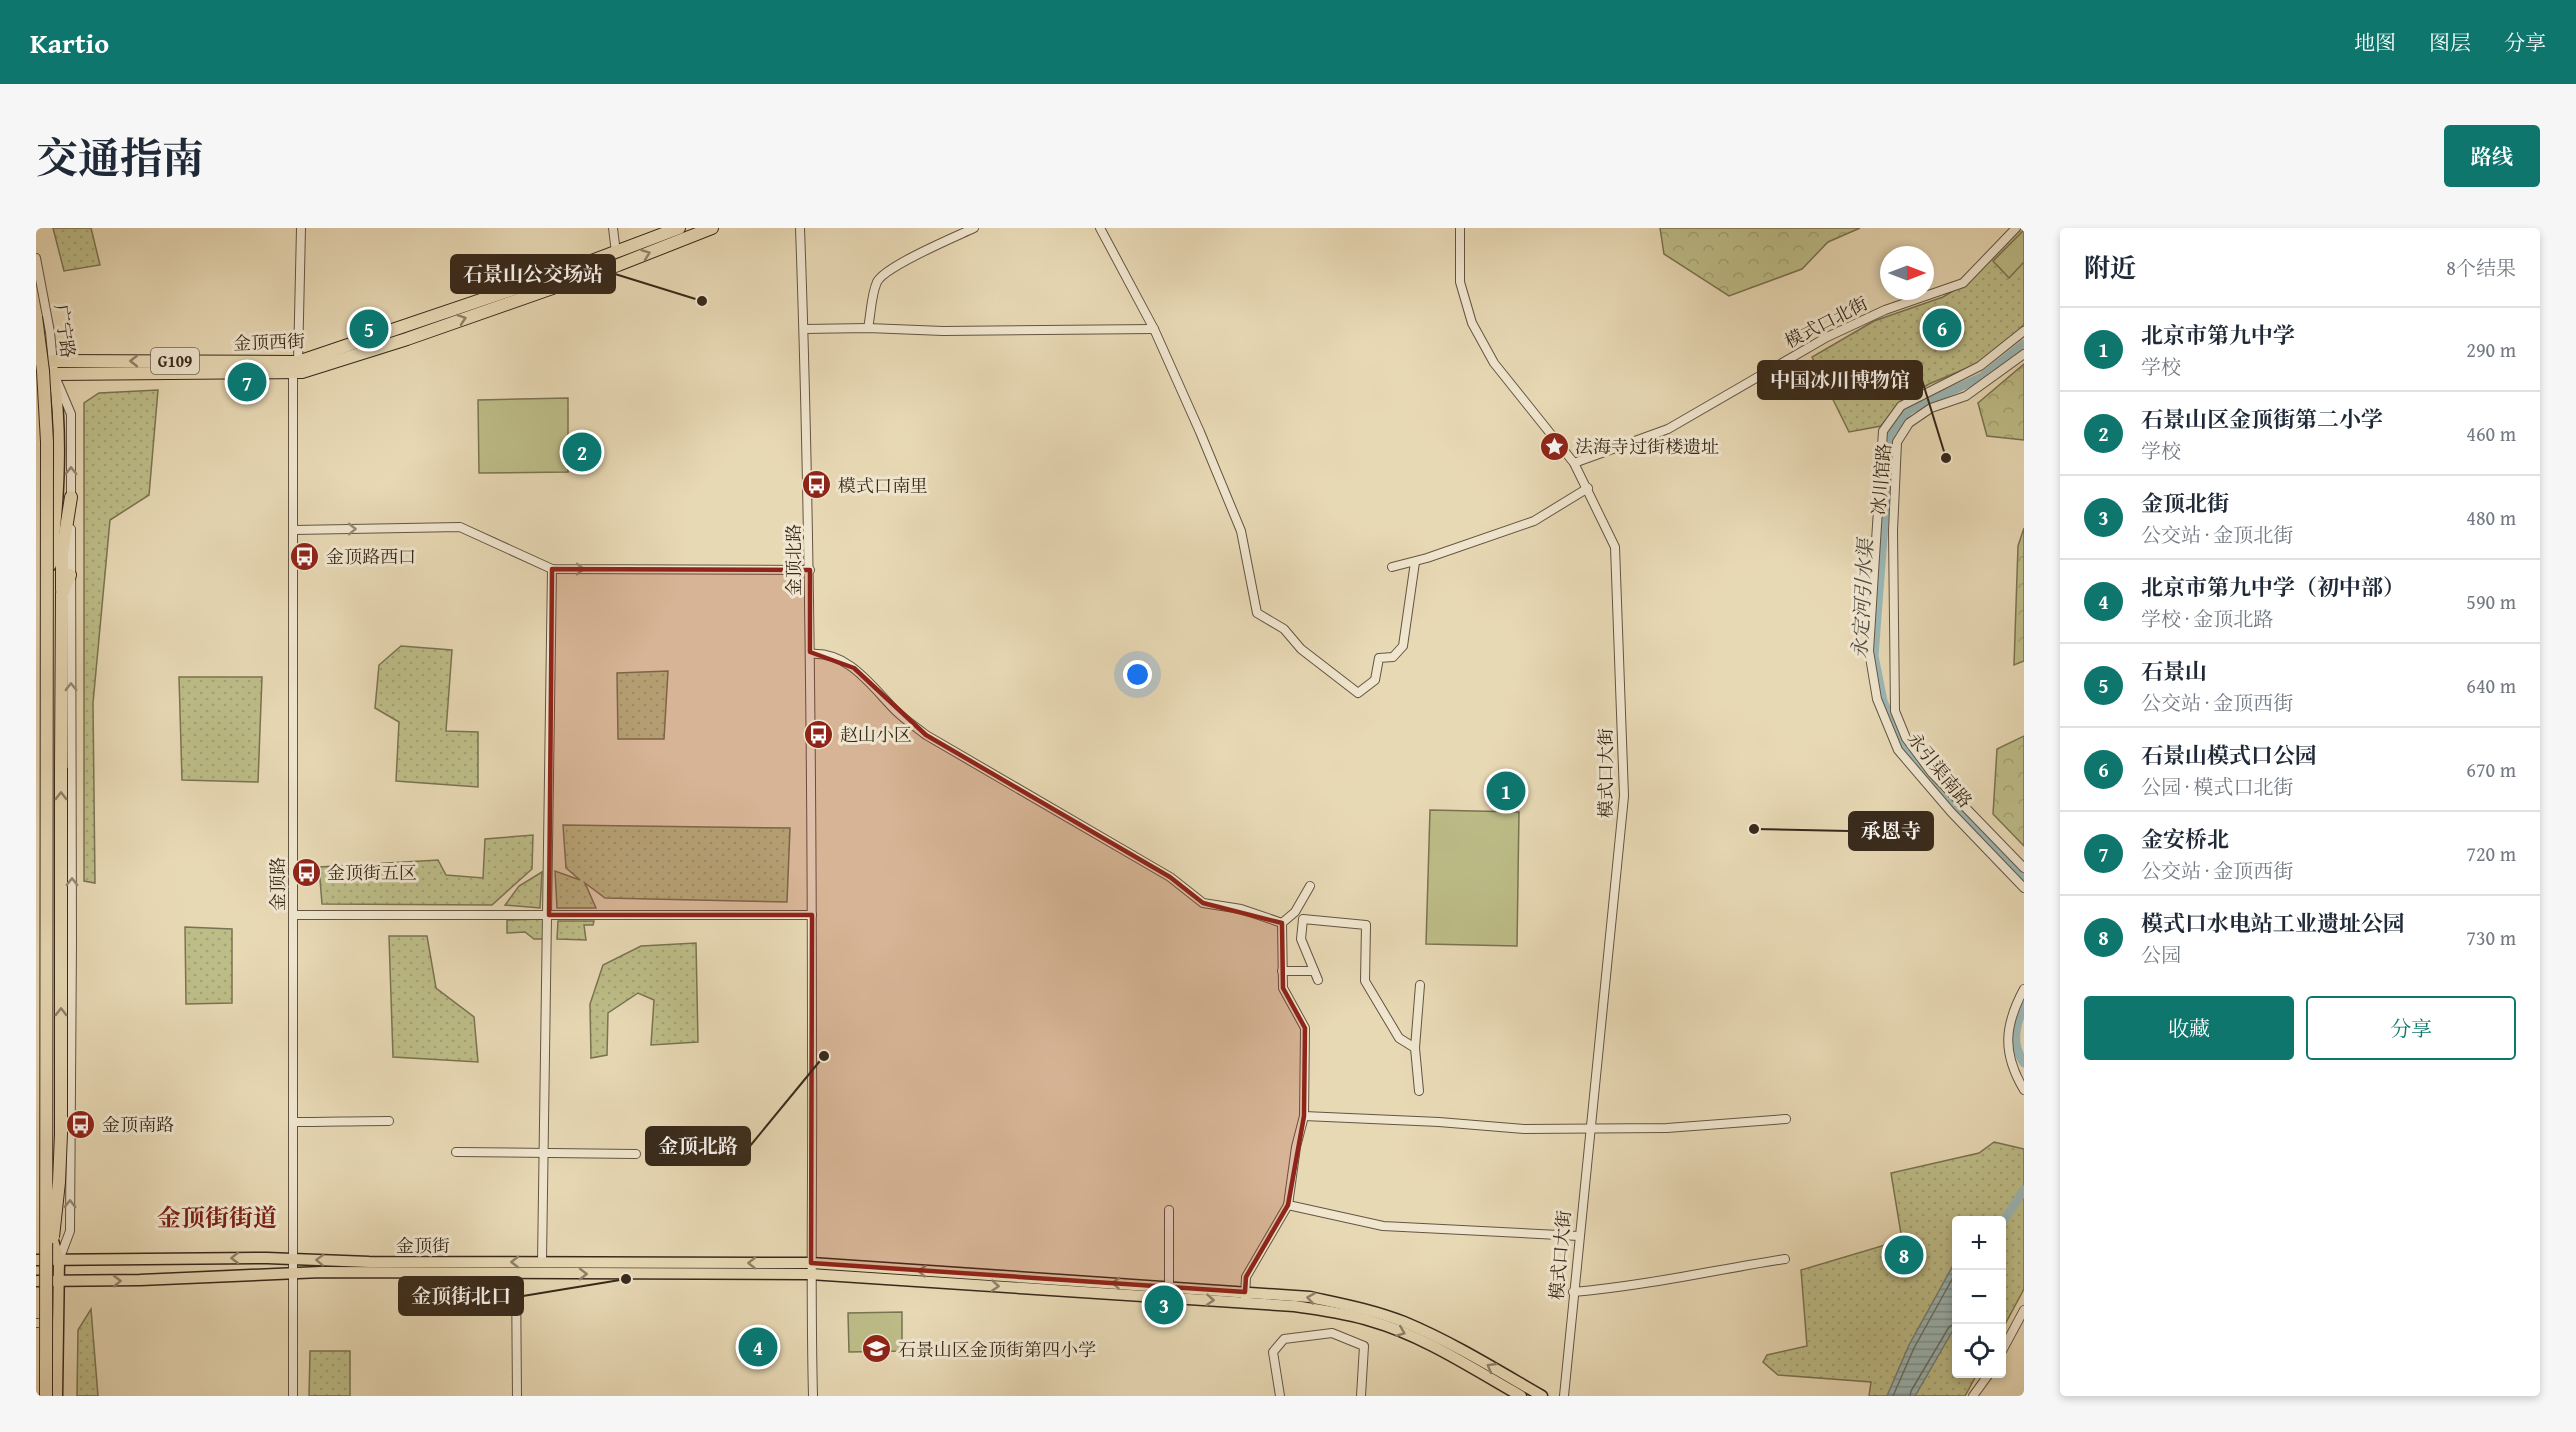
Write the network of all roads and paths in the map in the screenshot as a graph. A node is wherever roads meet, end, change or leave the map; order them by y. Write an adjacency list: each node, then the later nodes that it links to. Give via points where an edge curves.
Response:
1 (301, 228): 21 (street, 金顶路)
2 (613, 228): 10 (street)
3 (679, 228): 10 (highway, 金顶西街 / G109)
4 (712, 228): 21 (highway, 金顶西街 / G109, one-way to 4, via 313,370 407,339)
5 (800, 228): 15 (street, 金顶北路)
6 (974, 228): 13 (street, via 920,254 877,281)
7 (1100, 228): 14 (street)
8 (1460, 228): 24 (street, 模式口大街, via 1460,282 1472,323 1494,363)
9 (2016, 228): 24 (street, 模式口北街, via 1963,283 1885,310 1827,337 1668,429)
10 (616, 253): 21 (highway, 金顶西街 / G109)
11 (36, 258): 20 (street, 广宁路)
12 (36, 317): 70 (highway, bridge, via 47,442)
13 (868, 328): 14 (street); 15 (street)
14 (1154, 328): 28 (street, via 1240,531 1257,613 1284,629 1301,649 1358,693 1375,680 1378,658 1393,657 1403,646)
15 (804, 329): 31 (street, 金顶北路)
16 (2024, 331): 38 (street, 永引渠南路, via 1980,366 1901,406 1883,430 1869,651 1878,699 1898,750)
17 (36, 353): 20 (street)
18 (2024, 354): 36 (street, 冰川馆路, via 1966,396 1931,408 1909,423 1897,442 1893,531 1895,711 1906,738 1932,773)
19 (36, 360): 20 (main road)
20 (53, 361): 21 (highway, 金顶西街 / G109, one-way to 20); 22 (street, 广宁路)
21 (295, 368): 22 (highway, 金顶西街 / G109); 27 (street, 金顶路)
22 (54, 374): 23 (main road); 26 (main road, one-way to 22); 33 (main road, via 48,387)
23 (36, 376)
24 (1574, 463): 25 (street, 模式口大街)
25 (1588, 488): 28 (street, via 1534,521); 57 (street, 模式口大街, via 1615,547 1624,796)
26 (65, 499): 32 (street); 33 (main road); 34 (highway)
27 (294, 530): 30 (street, one-way to 30, via 460,527); 39 (street, 金顶路)
28 (1415, 561): 29 (street)
29 (1392, 567)
30 (552, 569): 31 (street, one-way to 31); 40 (street)
31 (810, 570): 35 (street, 金顶北路)
32 (70, 575): 34 (highway); 43 (street, one-way to 32)
33 (50, 579): 44 (main road)
34 (62, 594): 70 (highway, one-way to 34, bridge, via 55,1224 61,1134)
35 (810, 654): 41 (street, 金顶北路); 42 (street, via 829,655 854,668 899,714 926,735 1170,877 1203,903 1241,909)
36 (2024, 868)
37 (1310, 886): 42 (street, via 1295,912)
38 (2024, 888)
39 (293, 915): 40 (street); 56 (street, 金顶路)
40 (549, 915): 41 (street); 59 (street)
41 (812, 915): 69 (street, 金顶北路)
42 (1282, 923): 45 (street)
43 (72, 940): 44 (street); 54 (street)
44 (50, 971): 51 (main road)
45 (1282, 971): 48 (street, via 1316,975 1301,939 1303,919 1366,925 1365,981 1400,1038); 52 (street, via 1283,988 1305,1028)
46 (1420, 985): 48 (street)
47 (2024, 989): 49 (street, via 2008,1028 2010,1058)
48 (1415, 1048): 50 (street)
49 (2024, 1090)
50 (1419, 1091)
51 (50, 1096): 54 (street); 67 (main road, via 50,1231)
52 (1304, 1116): 57 (street); 61 (street)
53 (1786, 1119): 57 (street)
54 (71, 1120): 67 (street, one-way to 54, via 70,1231)
55 (389, 1121): 56 (street)
56 (293, 1122): 64 (street, 金顶路)
57 (1589, 1129): 63 (street, 模式口大街)
58 (456, 1152): 59 (street)
59 (543, 1152): 60 (street); 68 (street)
60 (636, 1154)
61 (1288, 1205): 63 (street, via 1383,1226); 77 (street, via 1246,1276)
62 (1169, 1210): 75 (street)
63 (1579, 1236): 76 (street, 模式口大街)
64 (294, 1259): 67 (main road, 金顶街, one-way to 67); 68 (main road, 金顶街, one-way to 64); 72 (street, 金顶路)
65 (1785, 1259): 76 (street, via 1629,1287)
66 (36, 1260): 67 (main road, 金顶街)
67 (59, 1260): 74 (main road)
68 (542, 1263): 69 (main road, 金顶街, one-way to 68)
69 (811, 1268): 71 (main road, 金顶街, one-way to 69); 75 (main road, one-way to 69); 77 (main road, one-way to 77); 87 (street, 金顶北路)
70 (47, 1271): 83 (highway, bridge)
71 (516, 1273): 72 (main road, 金顶街); 86 (street)
72 (294, 1274): 74 (main road, 金顶街, one-way to 72); 85 (street, 金顶路)
73 (36, 1281): 74 (main road, 金顶街)
74 (59, 1281): 80 (main road)
75 (1169, 1286): 77 (main road)
76 (1573, 1292): 92 (street, 模式口大街)
77 (1245, 1297): 90 (main road, one-way to 90, via 1373,1321 1418,1339); 91 (main road, one-way to 77, via 1402,1321 1310,1297)
78 (2024, 1310): 81 (street)
79 (36, 1323): 80 (street)
80 (58, 1323): 84 (main road)
81 (2006, 1342)
82 (1986, 1378): 93 (street)
83 (46, 1396)
84 (57, 1396)
85 (293, 1396)
86 (517, 1396)
87 (813, 1396)
88 (1280, 1396): 89 (street, via 1273,1352 1284,1339 1332,1333 1364,1346)
89 (1361, 1396)
90 (1521, 1396)
91 (1542, 1396)
92 (1564, 1396)
93 (1973, 1396)

